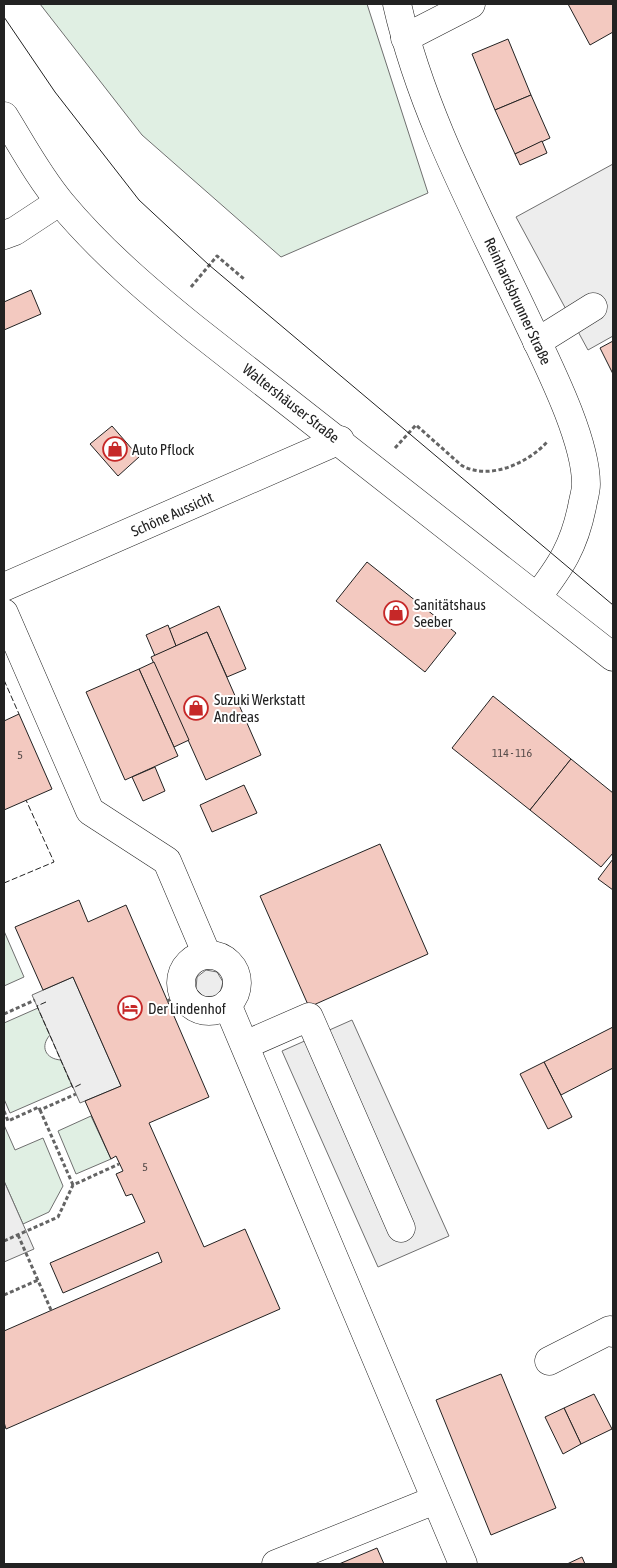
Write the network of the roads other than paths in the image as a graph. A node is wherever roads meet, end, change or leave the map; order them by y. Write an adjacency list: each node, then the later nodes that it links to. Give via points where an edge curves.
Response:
1 (397, 4): 3 (street, Reinhardsbrunner Straße)
2 (471, 4): 3 (street)
3 (405, 38): 8 (street, Reinhardsbrunner Straße, via 435,120)
4 (4, 116): 5 (street, Waltershäuser Straße)
5 (60, 202): 6 (street); 9 (street, Waltershäuser Straße, via 102,247 171,310)
6 (4, 235)
7 (593, 307): 8 (street)
8 (537, 342): 11 (street, Reinhardsbrunner Straße, via 573,426 586,485 578,530 563,564)
9 (340, 440): 10 (street, Schöne Aussicht); 11 (street, Waltershäuser Straße)
10 (4, 587)
11 (538, 597): 13 (street, Waltershäuser Straße)
12 (4, 613): 14 (street, via 90,811 167,860)
13 (613, 656)
14 (206, 955): 15 (street, via 219,956 232,966 238,981 235,997); 15 (street, via 189,962 175,998 207,1012 223,1009)
15 (227, 1004): 16 (street)
16 (245, 1045): 17 (street, via 309,1018); 20 (street)
17 (401, 1228)
18 (613, 1333): 19 (street, via 610,1330)
19 (549, 1361)
20 (436, 1500): 21 (street); 22 (street)
21 (276, 1564)
22 (463, 1564)

